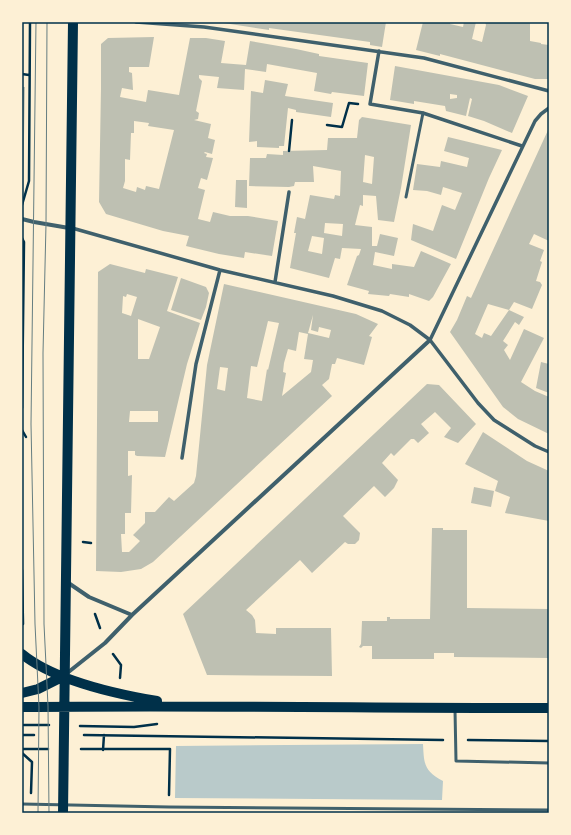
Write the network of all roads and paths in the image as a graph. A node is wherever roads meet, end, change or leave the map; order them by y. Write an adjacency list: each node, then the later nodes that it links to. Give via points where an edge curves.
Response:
1 (30, 22): 6 (path)
2 (73, 22): 19 (main road)
3 (136, 22): 4 (street, via 204,27)
4 (379, 51): 7 (street, via 424,58); 8 (street)
5 (22, 74): 6 (path)
6 (29, 75): 17 (path, via 29,181)
7 (549, 91)
8 (370, 104): 10 (street); 12 (path, via 349,104 342,127)
9 (549, 108): 13 (street, via 535,121)
10 (423, 113): 13 (street); 16 (lane)
11 (292, 120): 14 (path)
12 (327, 125)
13 (522, 146): 23 (street)
14 (289, 151)
15 (288, 192): 22 (street)
16 (406, 197)
17 (22, 210)
18 (22, 219): 19 (street)
19 (69, 228): 21 (street); 32 (main road)
20 (22, 238): 24 (path)
21 (220, 270): 22 (street); 28 (street, via 196,364)
22 (275, 282): 23 (street, via 382,311 410,325)
23 (430, 340): 27 (street, via 494,420); 33 (street)
24 (22, 408)
25 (22, 430): 26 (path)
26 (26, 437)
27 (549, 452)
28 (182, 458)
29 (83, 542): 30 (path)
30 (91, 543)
31 (22, 570): 34 (path)
32 (66, 582): 33 (street, via 89,597); 36 (main road)
33 (132, 615): 36 (street, via 105,643)
34 (23, 624)
35 (22, 654): 36 (main road)
36 (64, 676): 37 (main road, via 38,689); 38 (main road, via 110,691); 39 (main road)
37 (22, 693)
38 (180, 705): 39 (main road); 41 (main road)
39 (64, 706): 40 (main road); 57 (main road)
40 (22, 707)
41 (455, 708): 42 (main road); 47 (lane)
42 (549, 708)
43 (22, 735): 44 (path)
44 (34, 735)
45 (84, 735): 46 (path)
46 (104, 735): 47 (path); 49 (path)
47 (456, 740): 48 (path); 52 (lane, via 456,761)
48 (549, 741)
49 (103, 750)
50 (110, 750): 55 (path, via 170,749)
51 (22, 753): 53 (path, via 32,762)
52 (549, 763)
53 (31, 798)
54 (22, 804): 55 (lane)
55 (169, 807): 56 (lane)
56 (549, 810)
57 (63, 813)

